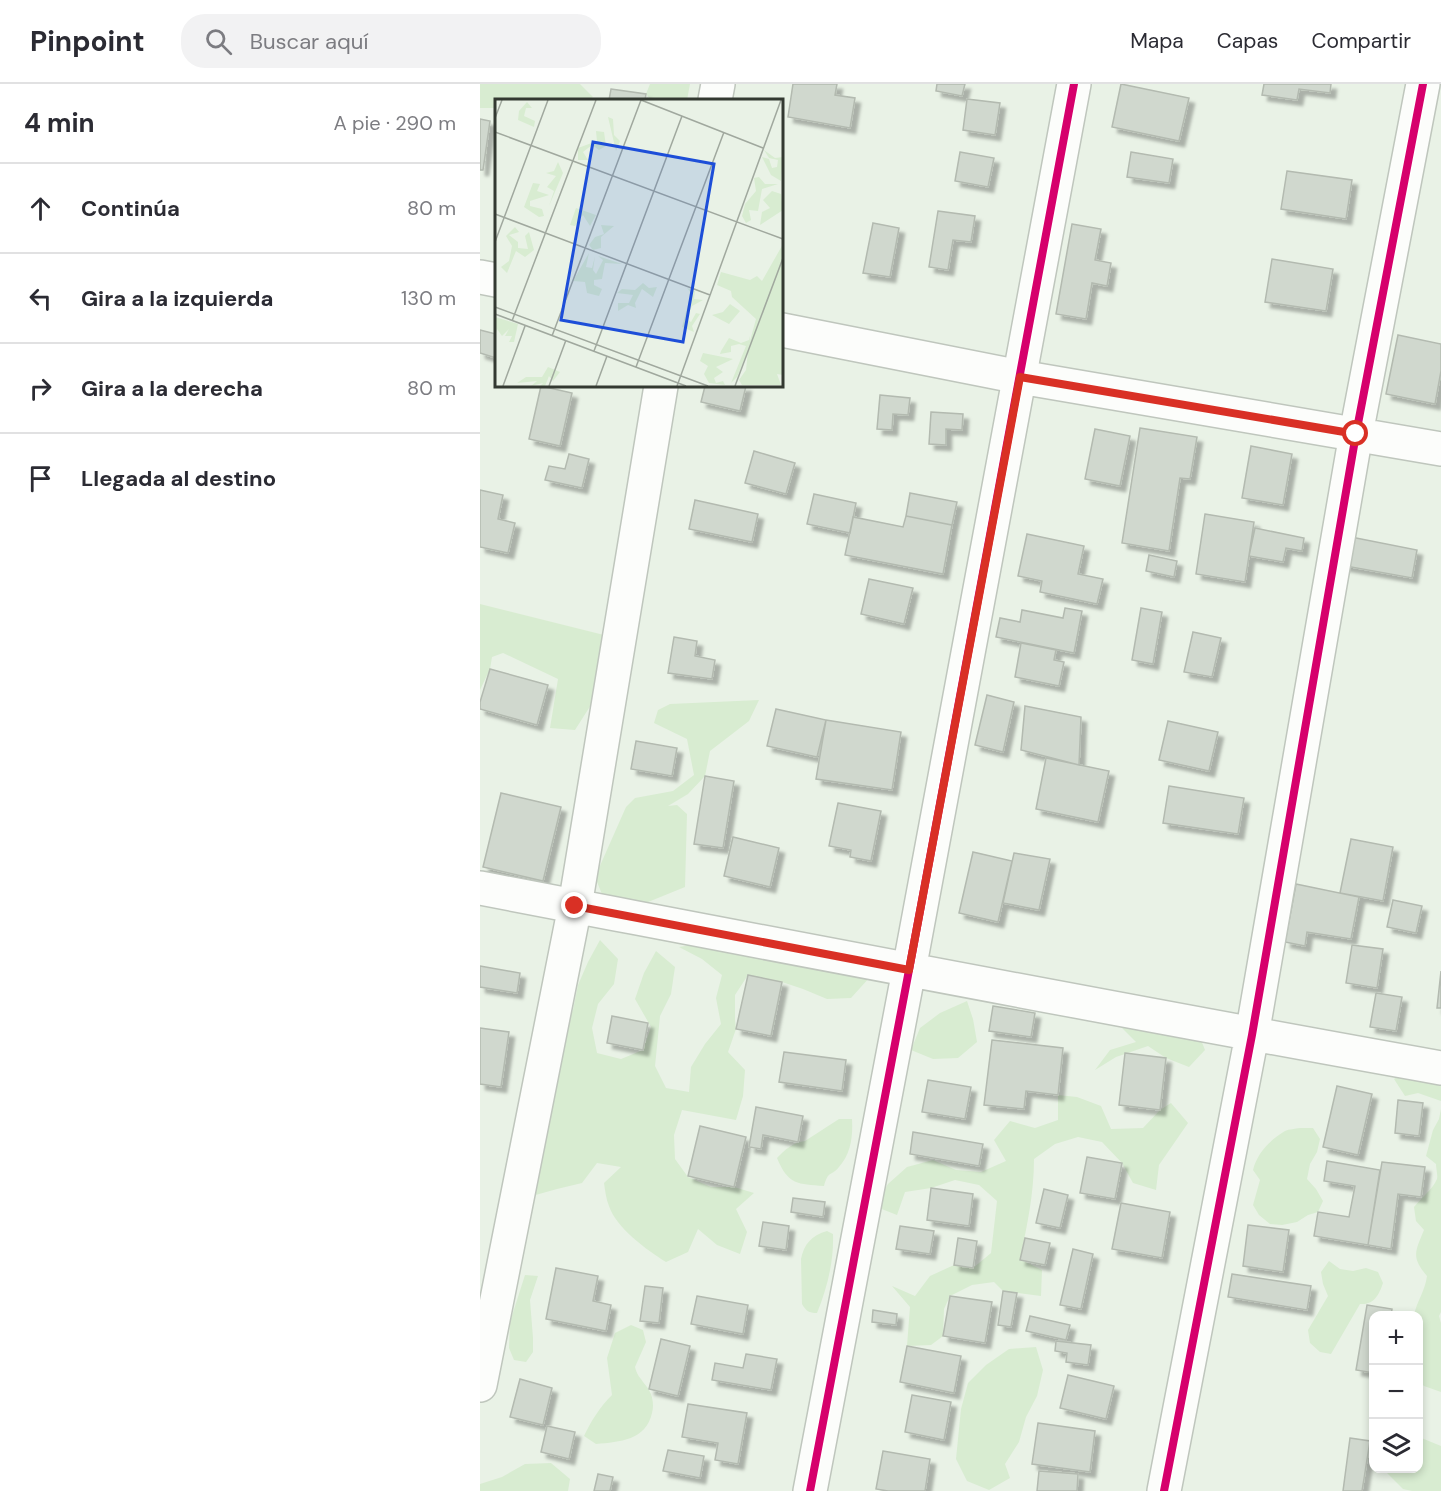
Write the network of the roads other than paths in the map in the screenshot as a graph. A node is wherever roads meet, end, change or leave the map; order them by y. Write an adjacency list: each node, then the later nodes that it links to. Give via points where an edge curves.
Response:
1 (718, 84): 4 (street)
2 (1074, 84): 8 (street)
3 (1424, 84): 10 (street)
4 (715, 99)
5 (480, 277): 6 (street)
6 (495, 280)
7 (783, 330): 8 (street)
8 (1020, 377): 10 (street); 14 (street)
9 (661, 387): 13 (street)
10 (1356, 434): 11 (street); 15 (street)
11 (1441, 449)
12 (480, 888): 13 (street)
13 (575, 906): 14 (street); 17 (street)
14 (909, 970): 15 (street); 18 (street)
15 (1252, 1035): 16 (street); 19 (street)
16 (1441, 1068)
17 (480, 1385)
18 (810, 1491)
19 (1164, 1491)

